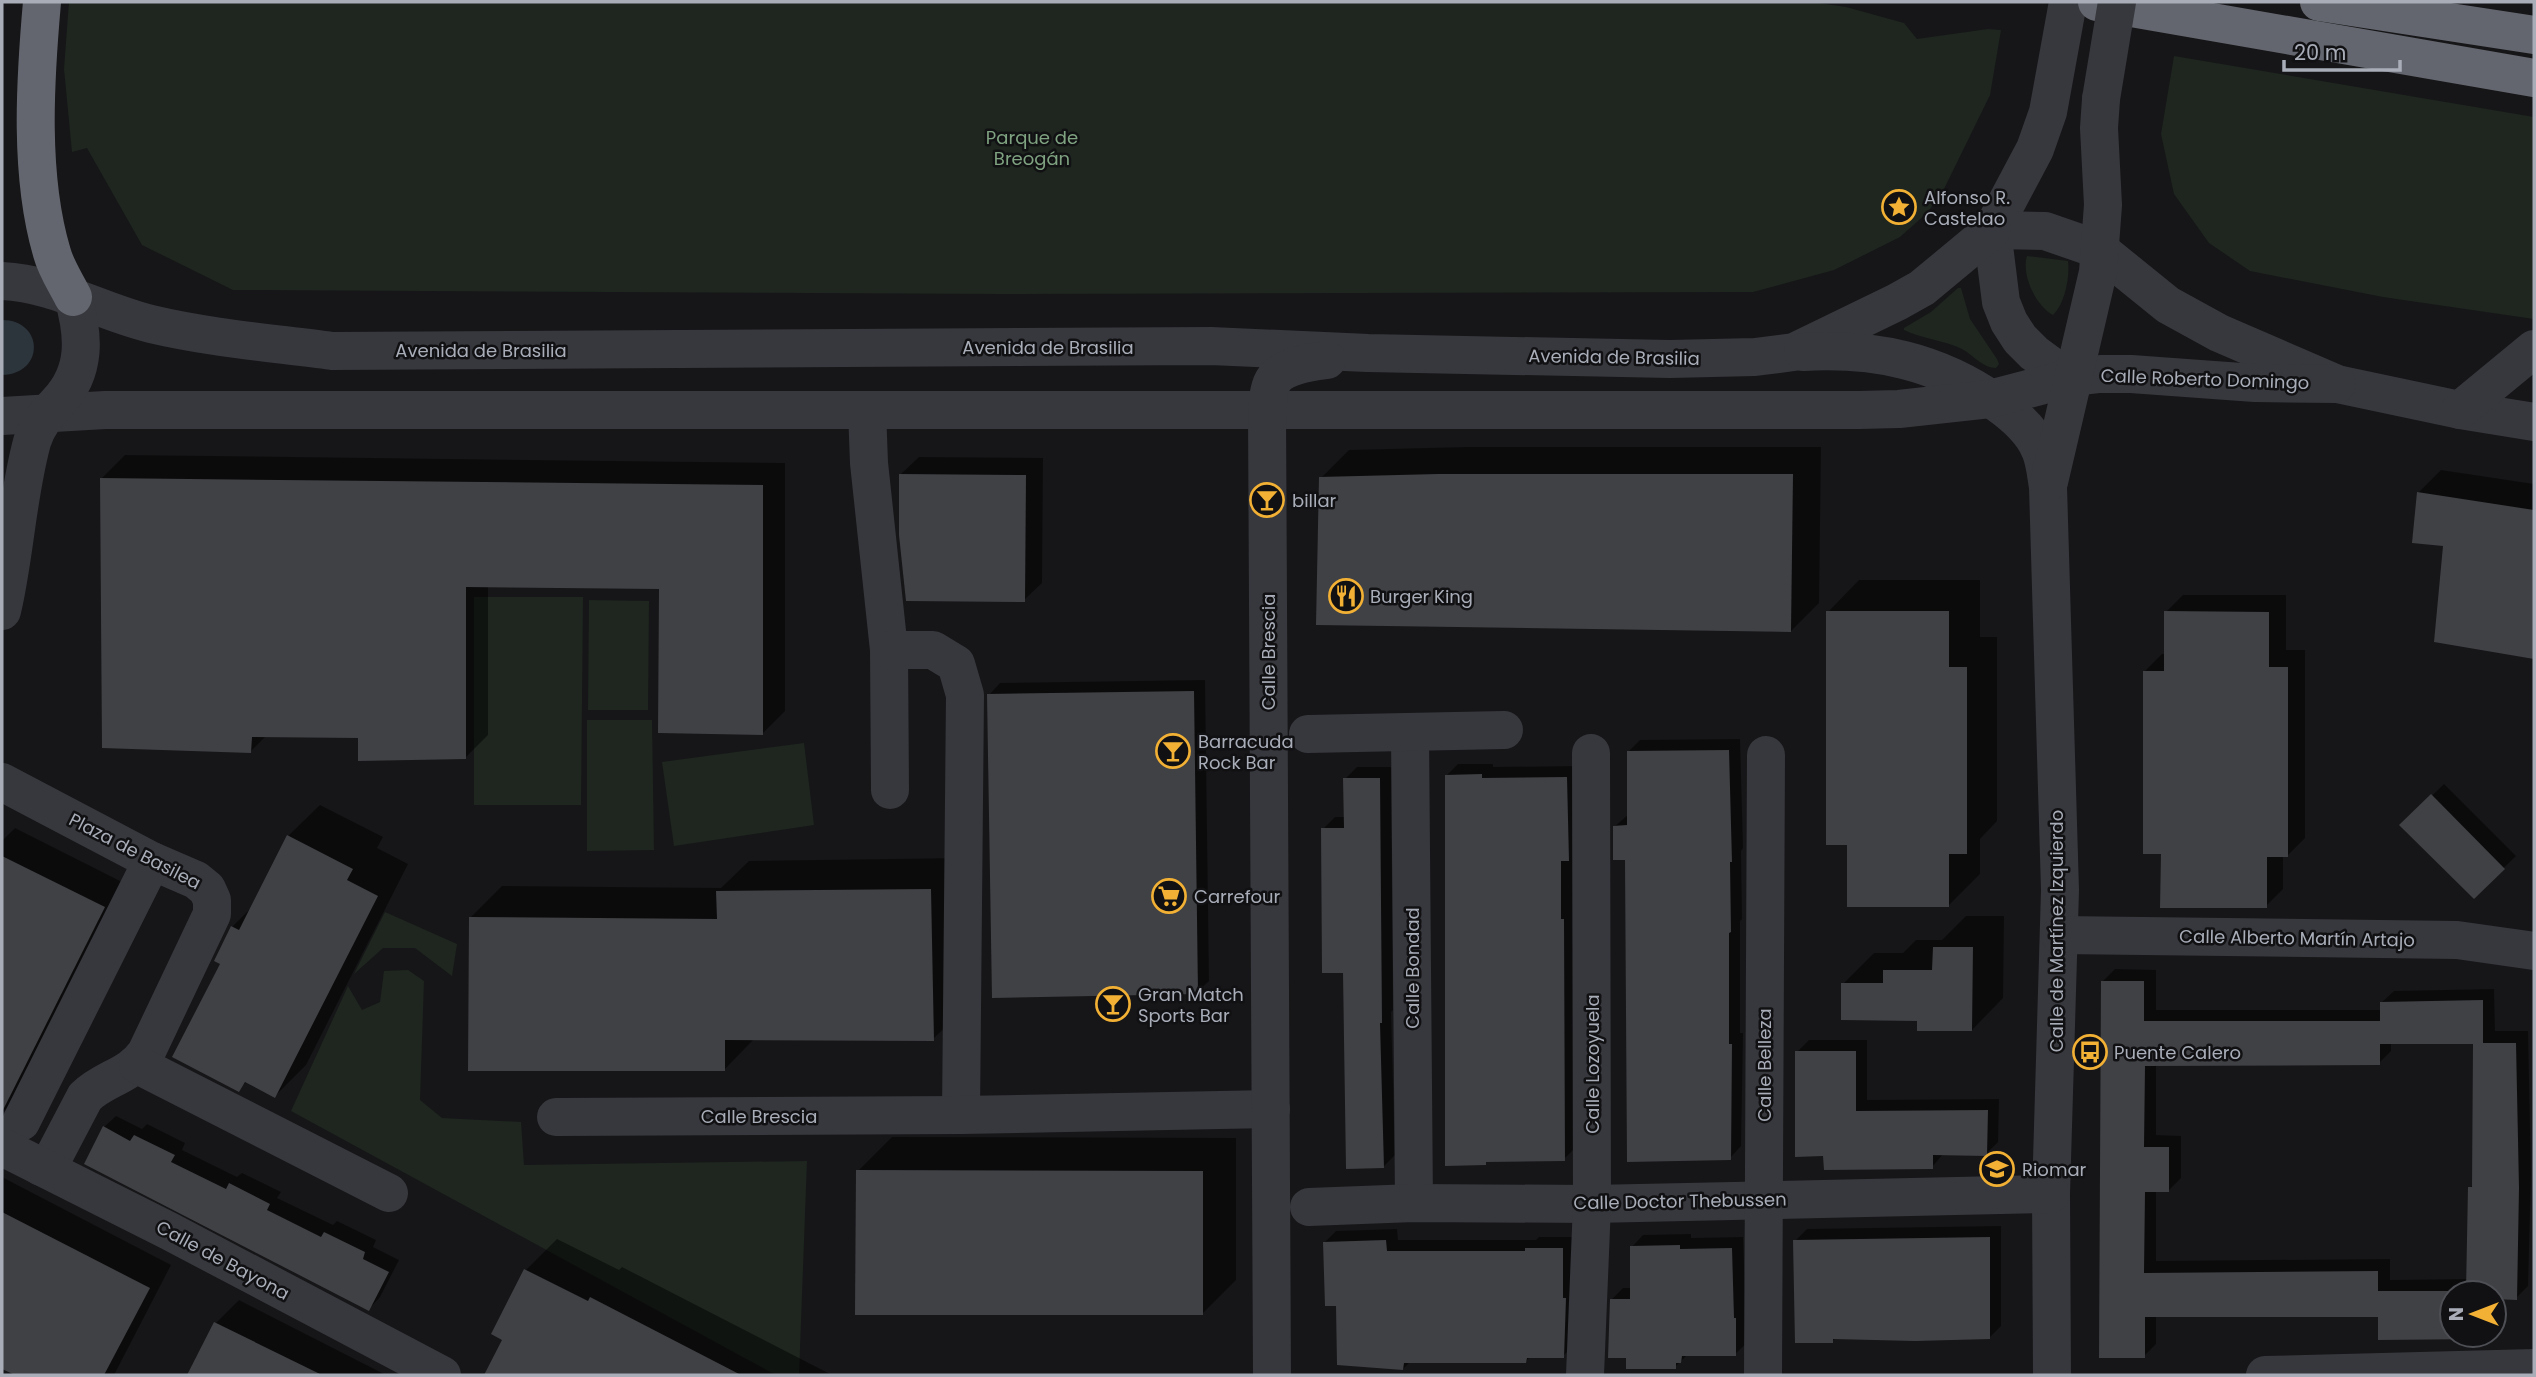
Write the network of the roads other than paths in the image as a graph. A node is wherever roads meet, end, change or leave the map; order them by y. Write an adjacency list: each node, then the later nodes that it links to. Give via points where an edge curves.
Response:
1 (42, 2): 11 (highway, via 36,101 41,200 52,255)
2 (2067, 2): 8 (street, via 2048,112 2035,149)
3 (2097, 2): 7 (highway)
4 (2117, 2): 9 (street, Calle de Martínez Izquierdo, bridge, via 2099,128)
5 (2319, 2): 6 (highway)
6 (2524, 31)
7 (2534, 78)
8 (1992, 230): 9 (street, Calle Roberto Domingo, via 2045,230); 13 (street, Avenida de Brasilia, via 1922,288); 15 (street, via 2001,302 2009,322 2034,353)
9 (2100, 250): 15 (street, Calle de Martínez Izquierdo); 16 (street, Calle Roberto Domingo, via 2168,306)
10 (2, 281): 11 (street, Avenida de Brasilia)
11 (73, 297): 14 (street, Avenida de Brasilia, via 139,321 189,332 332,351 1211,346); 21 (street, via 83,343 76,375)
12 (2534, 349): 19 (street)
13 (1794, 352): 14 (street, Avenida de Brasilia, via 1755,358 1670,359); 17 (street, Calle de Martínez Izquierdo, via 1855,352 1895,358 1954,376)
14 (1368, 353): 20 (street, Calle Brescia, via 1286,371 1275,379)
15 (2074, 377): 16 (street, Calle Roberto Domingo, via 2131,374); 17 (street, Calle Roberto Domingo); 24 (street, Calle de Martínez Izquierdo)
16 (2337, 384): 19 (street, Calle Roberto Domingo)
17 (1990, 399): 20 (street, via 1859,410); 24 (street, Calle de Martínez Izquierdo, via 2028,431 2040,451)
18 (867, 410): 20 (street); 21 (street); 26 (street)
19 (2460, 410): 23 (street, Calle Roberto Domingo)
20 (1267, 411): 38 (street, Calle Brescia)
21 (46, 413): 22 (street); 25 (street, via 27,465)
22 (2, 416)
23 (2534, 422)
24 (2048, 487): 35 (street, Calle de Martínez Izquierdo)
25 (2, 611)
26 (889, 650): 33 (street); 39 (street, via 933,650 956,664 965,695)
27 (1503, 730): 28 (street)
28 (1410, 733): 29 (street); 46 (street, Calle Bondad)
29 (1308, 734)
30 (1591, 753): 47 (street, Calle Lozoyuela)
31 (1766, 755): 45 (street, Calle Belleza)
32 (2, 782): 34 (street, Plaza de Basilea)
33 (890, 790)
34 (152, 861): 37 (street, Plaza de Basilea, via 197,880 212,900 212,914); 41 (street)
35 (2060, 935): 36 (street, Calle Alberto Martín Artajo, via 2456,940); 44 (street, Calle de Martínez Izquierdo)
36 (2534, 951)
37 (138, 1065): 42 (street, via 86,1097 53,1158); 43 (street)
38 (1271, 1109): 39 (street, Calle Brescia); 51 (street, Calle Brescia)
39 (961, 1115): 40 (street, Calle Brescia)
40 (556, 1116)
41 (11, 1134): 42 (street, Calle de Bayona)
42 (41, 1167): 50 (street, Calle de Bayona)
43 (390, 1194)
44 (2051, 1194): 45 (street, Calle Doctor Thebussen); 54 (street, Calle de Martínez Izquierdo)
45 (1763, 1199): 47 (street, Calle Doctor Thebussen); 53 (street, Calle Belleza)
46 (1414, 1203): 47 (street, Calle Doctor Thebussen); 48 (street, Calle Doctor Thebussen)
47 (1592, 1204): 52 (street, Calle Lozoyuela)
48 (1308, 1207)
49 (2534, 1368): 55 (street)
50 (442, 1375)
51 (1272, 1375)
52 (1585, 1375)
53 (1763, 1375)
54 (2052, 1375)
55 (2265, 1375)

